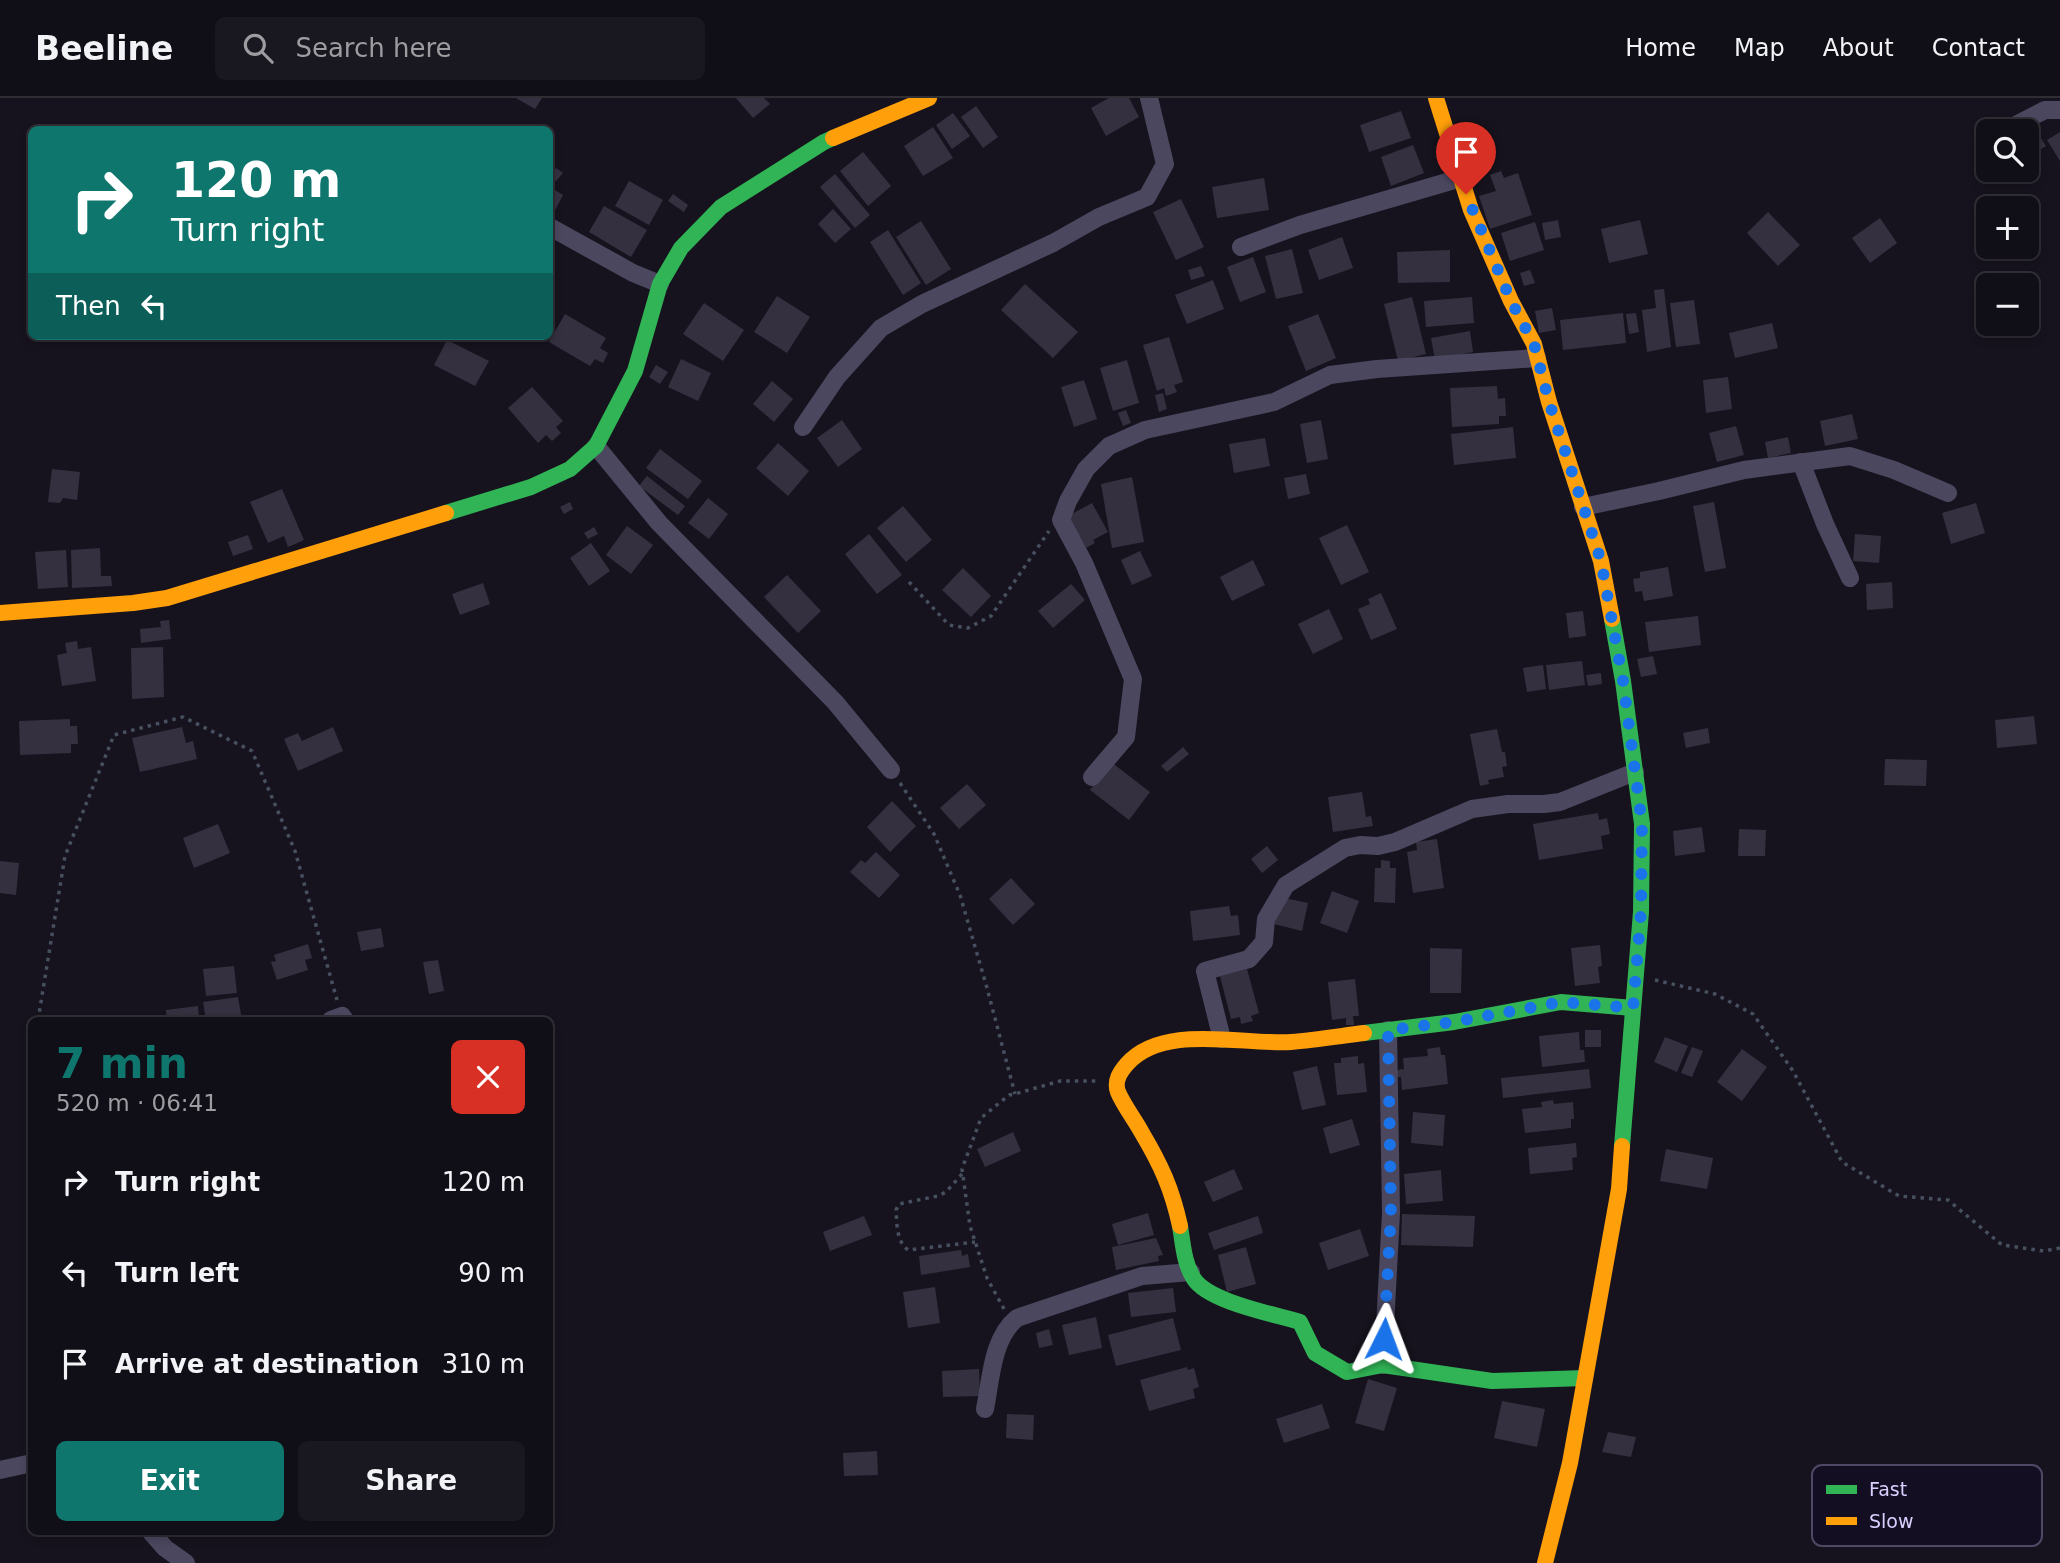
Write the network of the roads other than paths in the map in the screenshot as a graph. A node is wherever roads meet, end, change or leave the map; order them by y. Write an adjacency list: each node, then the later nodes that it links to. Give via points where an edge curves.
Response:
1 (929, 98): 9 (street, via 824,142 721,207 681,247)
2 (1149, 98): 11 (street, via 1165,164 1147,197 881,328 837,377)
3 (1436, 98): 6 (street)
4 (2060, 110): 5 (street, via 2045,110)
5 (2028, 119)
6 (1461, 178): 8 (street); 10 (street)
7 (553, 229): 9 (street)
8 (1241, 247)
9 (660, 284): 12 (street, via 635,371)
10 (1537, 358): 15 (street); 20 (street, via 1330,375 1274,402 1145,430 1109,446 1086,469 1061,520 1133,680 1126,737)
11 (803, 428)
12 (596, 446): 17 (street, via 570,469 531,487 167,598); 18 (street, via 659,523 835,702)
13 (1801, 462): 14 (street, via 1850,456); 15 (street, via 1744,470); 16 (street)
14 (1948, 493)
15 (1583, 507): 19 (street, via 1601,561)
16 (1850, 578)
17 (0, 612)
18 (891, 770)
19 (1635, 772): 21 (street, via 1642,824); 23 (street, via 1560,802 1472,809 1395,842 1345,848 1286,884 1266,919 1264,942 1249,959 1205,971)
20 (1091, 777)
21 (1633, 1008): 22 (street, via 1561,1002); 26 (street, via 1619,1189)
22 (1388, 1030): 23 (street, via 1289,1042); 25 (street, via 1391,1213)
23 (1222, 1039): 24 (street, via 1156,1045 1133,1057 1117,1081 1117,1090 1174,1197)
24 (1191, 1272): 25 (street, via 1196,1282 1224,1300 1300,1322 1315,1353 1348,1372); 27 (street, via 1142,1276 1017,1318 1007,1326 996,1353)
25 (1383, 1365): 26 (street, via 1492,1381)
26 (1585, 1378): 32 (street)
27 (985, 1409)
28 (28, 1464): 29 (street)
29 (0, 1470)
30 (154, 1535): 31 (street)
31 (186, 1563)
32 (1545, 1563)

